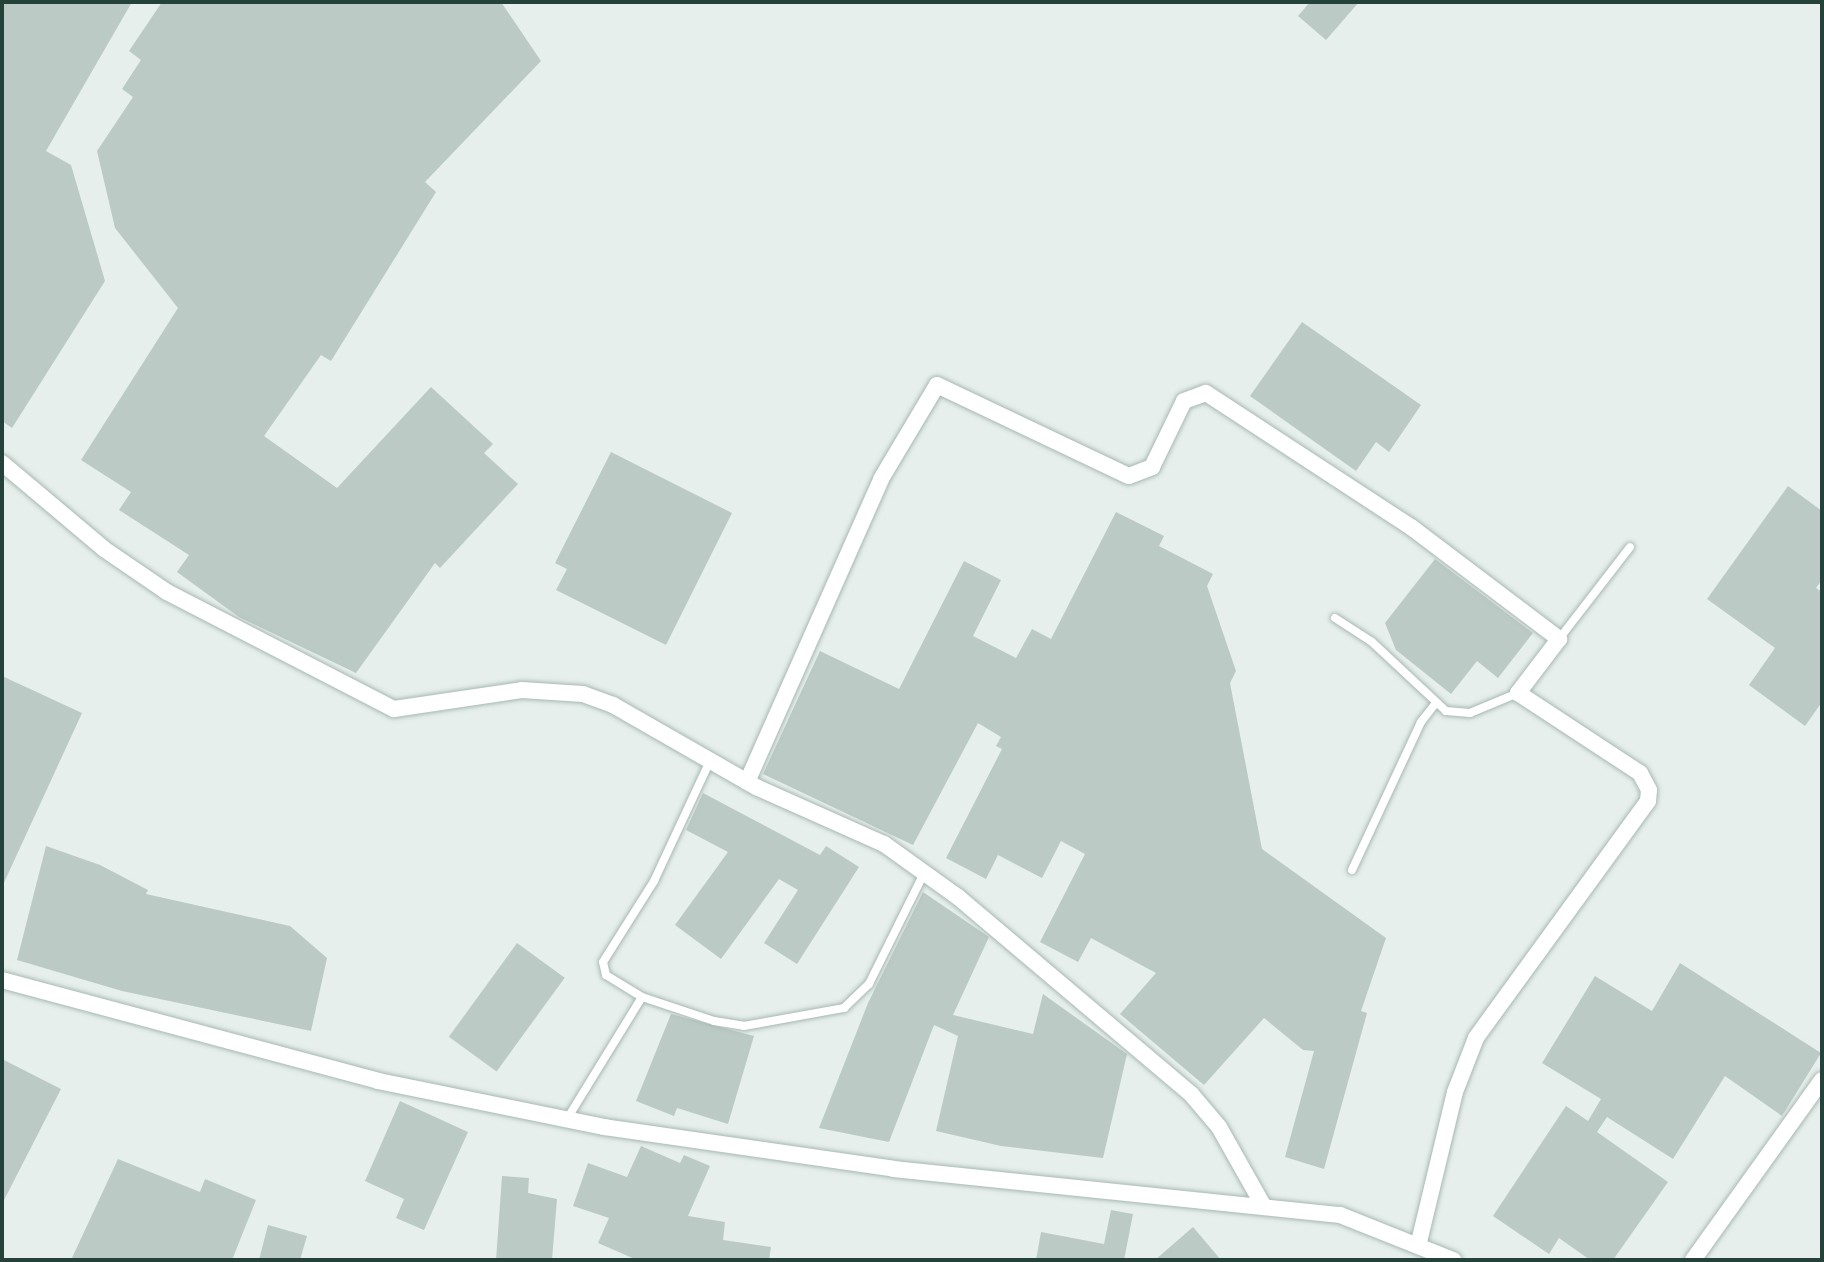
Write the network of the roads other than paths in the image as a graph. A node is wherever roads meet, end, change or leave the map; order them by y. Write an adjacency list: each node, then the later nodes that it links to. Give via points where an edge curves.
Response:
1 (2, 463): 7 (street, via 104,549 167,592 394,709 562,689 613,705)
2 (1630, 547): 4 (lane)
3 (1335, 618): 6 (lane, via 1372,642)
4 (1559, 639): 5 (street); 8 (street, via 1411,527 1212,396 1199,393 1184,401 1152,467 1129,476 937,385 881,479)
5 (1518, 693): 6 (lane, via 1470,713 1446,711); 16 (street, via 1640,773 1649,796 1476,1038 1455,1092)
6 (1436, 703): 9 (lane, via 1421,722)
7 (710, 761): 8 (street); 12 (lane, via 654,881 603,962 606,975)
8 (747, 782): 10 (street, via 884,844)
9 (1352, 870)
10 (924, 873): 12 (lane, via 869,984 844,1008 744,1026); 15 (street, via 1191,1094 1219,1127)
11 (2, 980): 14 (street, via 378,1081)
12 (642, 997): 14 (lane)
13 (1822, 1080): 18 (street)
14 (567, 1119): 15 (street, via 894,1169)
15 (1264, 1207): 16 (street, via 1340,1215)
16 (1418, 1246): 17 (street)
17 (1453, 1260)
18 (1693, 1260)

